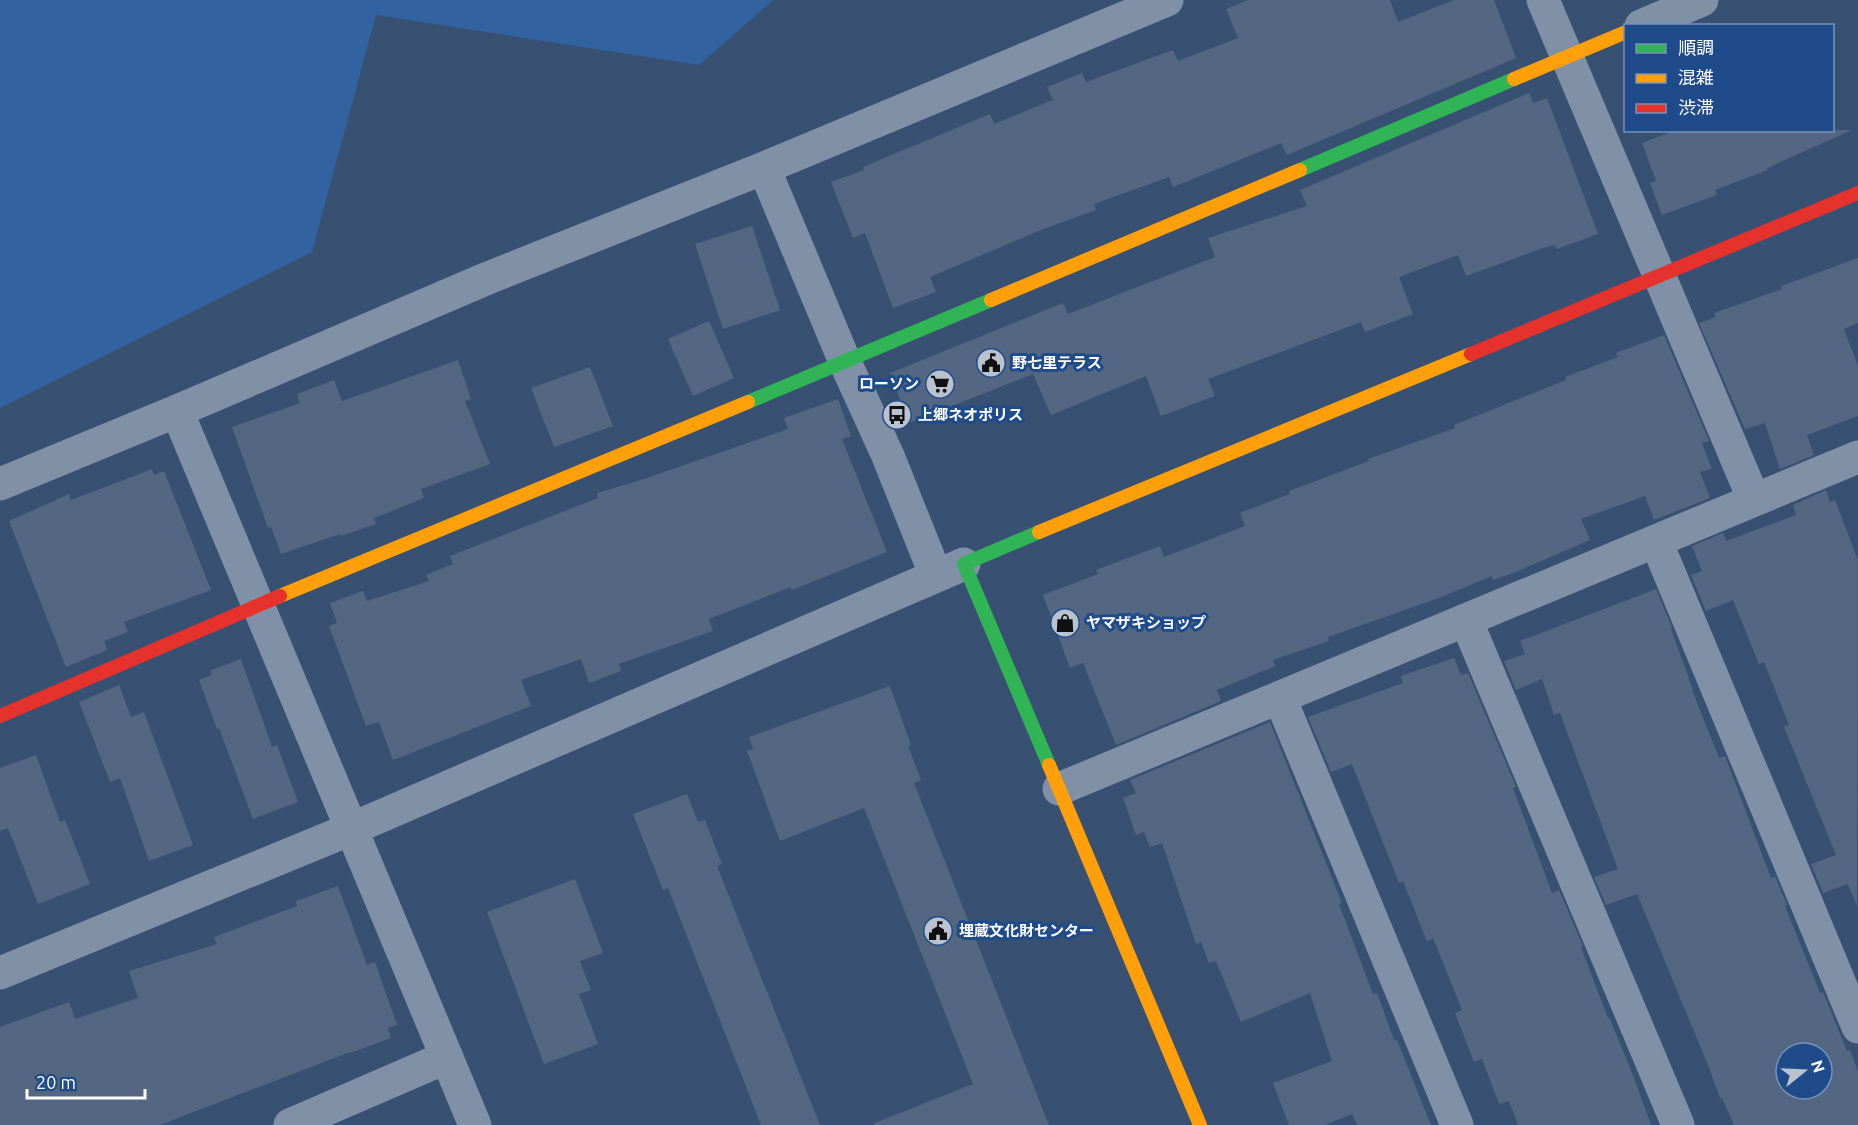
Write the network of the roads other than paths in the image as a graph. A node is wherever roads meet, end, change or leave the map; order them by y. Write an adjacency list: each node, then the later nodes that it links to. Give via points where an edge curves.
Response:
1 (1167, 0): 7 (street)
2 (1543, 0): 6 (street)
3 (1702, 0): 4 (street)
4 (1646, 24)
5 (1624, 33): 6 (street)
6 (1567, 57): 9 (street); 10 (street)
7 (764, 168): 10 (street); 11 (street, via 488,278)
8 (1858, 193): 9 (street)
9 (1660, 277): 14 (street); 16 (street)
10 (845, 362): 16 (street, via 888,456); 17 (street)
11 (177, 411): 13 (street); 17 (street)
12 (1856, 464): 14 (street)
13 (0, 484)
14 (1754, 500): 15 (street)
15 (1656, 541): 18 (street); 24 (street)
16 (950, 570): 21 (street); 22 (street)
17 (258, 605): 20 (street); 22 (street)
18 (1466, 620): 19 (street); 30 (street)
19 (1280, 698): 21 (street); 29 (street)
20 (0, 716)
21 (1059, 789): 28 (street)
22 (351, 829): 23 (street); 25 (street)
23 (0, 973)
24 (1858, 1027)
25 (447, 1057): 26 (street); 27 (street)
26 (290, 1125)
27 (475, 1125)
28 (1200, 1125)
29 (1457, 1125)
30 (1678, 1125)

